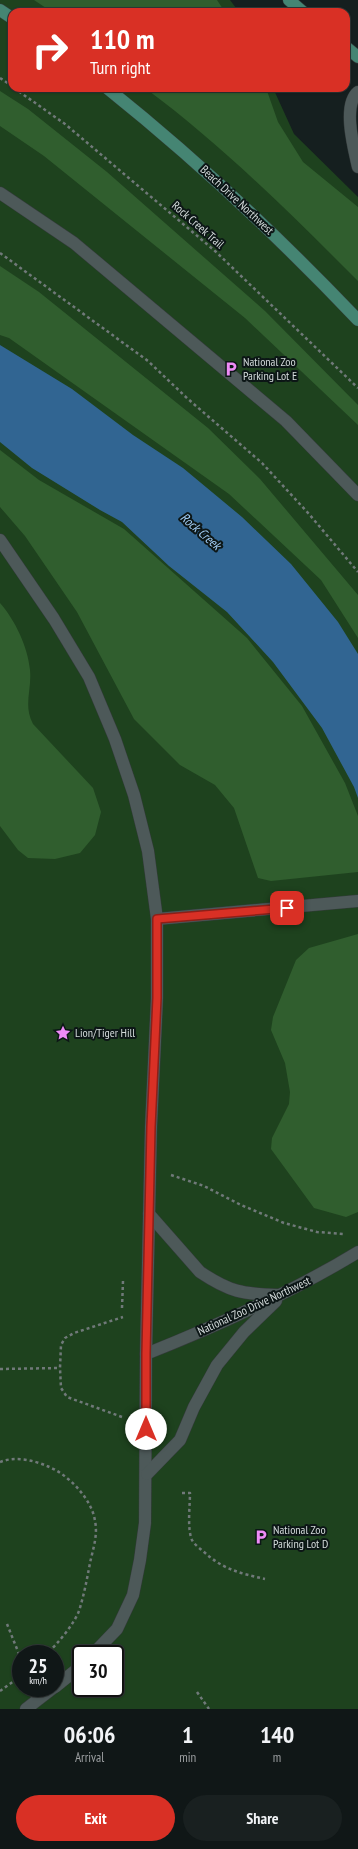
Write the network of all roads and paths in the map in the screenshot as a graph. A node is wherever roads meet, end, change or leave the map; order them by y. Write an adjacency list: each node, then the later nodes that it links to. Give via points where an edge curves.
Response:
1 (289, 0): 2 (main road)
2 (299, 8)
3 (350, 50): 4 (main road)
4 (358, 57)
5 (20, 92): 12 (path, Rock Creek Trail, via 65,124 215,251)
6 (113, 92): 11 (main road, Beach Drive Northwest, via 238,200)
7 (358, 92): 8 (street, via 354,95 350,112 350,134)
8 (358, 167)
9 (0, 193): 13 (street, via 74,243 286,422)
10 (0, 253): 15 (path, via 148,361 262,463 310,514)
11 (358, 320)
12 (358, 388)
13 (358, 495)
14 (0, 540): 17 (street, via 54,619 89,677 112,732 134,795 148,851)
15 (358, 572)
16 (358, 901): 17 (street)
17 (157, 919): 19 (street, via 157,998)
18 (166, 1173): 20 (path, via 204,1186 284,1223 317,1232)
19 (149, 1214): 22 (street, via 200,1272 209,1278 225,1287 248,1294); 24 (street)
20 (344, 1234)
21 (358, 1252): 22 (street, National Zoo Drive Northwest)
22 (282, 1295): 24 (street, National Zoo Drive Northwest); 29 (street, via 244,1332 218,1365 194,1407 180,1440)
23 (123, 1317): 25 (path, via 65,1338 61,1345)
24 (146, 1354): 29 (street)
25 (60, 1368): 26 (path); 27 (path, via 61,1388 67,1397)
26 (0, 1369)
27 (123, 1417)
28 (0, 1462): 34 (path, via 19,1459 37,1461 56,1469 69,1478 80,1491 95,1520 96,1538 78,1612)
29 (147, 1474): 35 (street, via 145,1523 133,1595 117,1630)
30 (182, 1493): 31 (path, via 190,1493 190,1530 192,1540 200,1549 216,1563)
31 (265, 1579)
32 (7, 1624): 33 (path)
33 (15, 1645)
34 (56, 1645)
35 (102, 1645)
36 (72, 1673): 37 (street)
37 (64, 1679)
38 (12, 1682): 39 (path)
39 (0, 1691)
40 (197, 1692): 43 (path)
41 (41, 1697): 42 (street)
42 (26, 1709)
43 (209, 1709)

